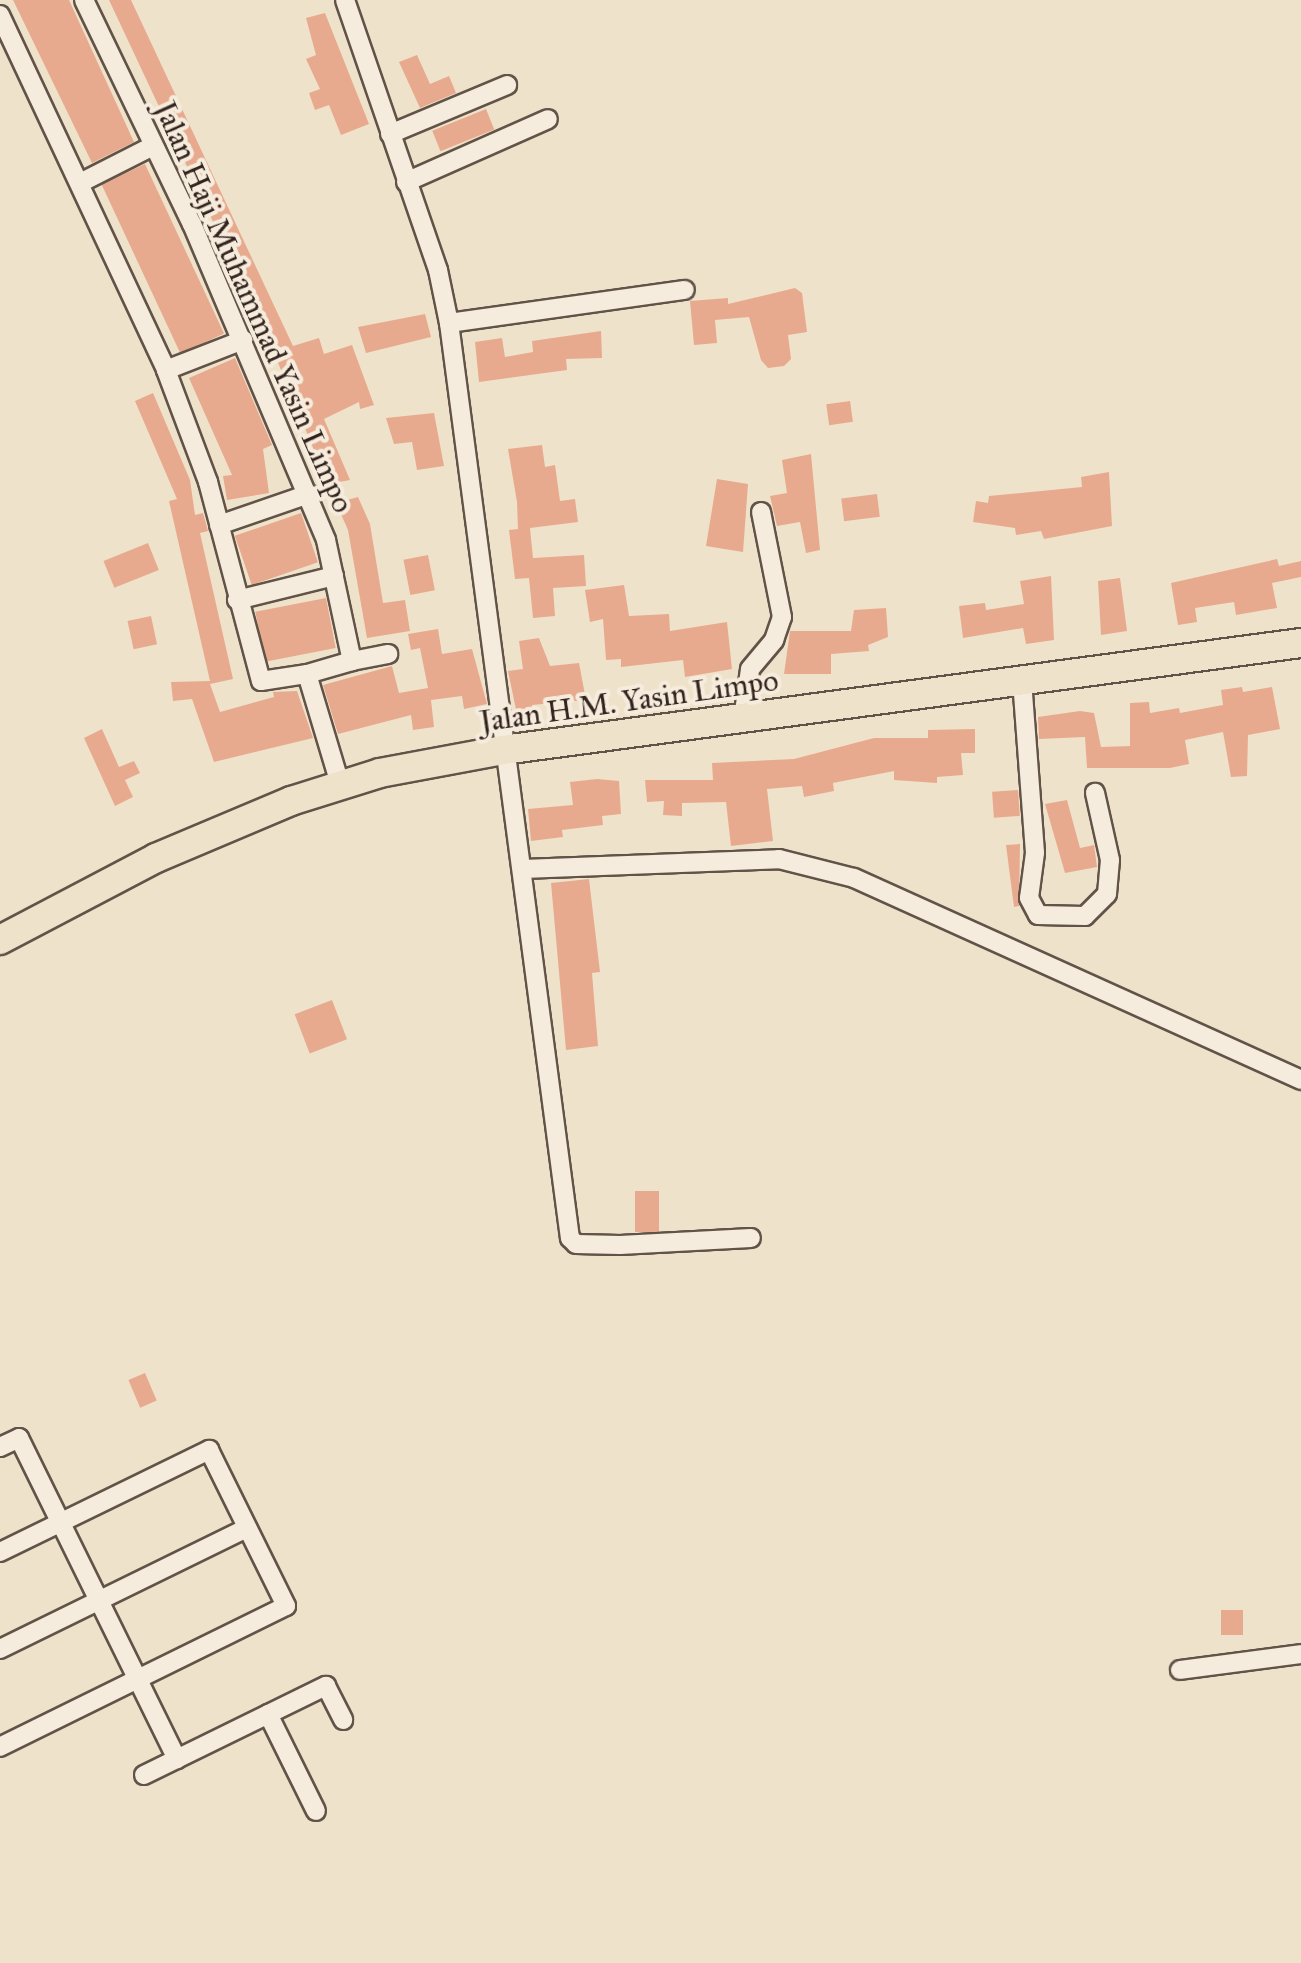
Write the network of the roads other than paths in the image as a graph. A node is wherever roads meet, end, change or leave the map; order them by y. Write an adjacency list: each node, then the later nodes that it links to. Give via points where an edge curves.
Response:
1 (84, 0): 7 (street, Jalan Haji Muhammad Yasin Limpo)
2 (346, 0): 6 (street)
3 (0, 15): 9 (street)
4 (507, 85): 6 (street)
5 (548, 119): 8 (street)
6 (390, 134): 8 (street)
7 (153, 146): 9 (street); 12 (street, Jalan Haji Muhammad Yasin Limpo)
8 (406, 182): 11 (street)
9 (80, 183): 13 (street)
10 (685, 290): 11 (street)
11 (449, 323): 25 (street, via 477,495)
12 (243, 340): 13 (street); 14 (street, Jalan Haji Muhammad Yasin Limpo)
13 (166, 370): 16 (street)
14 (310, 494): 16 (street); 17 (street, Jalan Haji Muhammad Yasin Limpo)
15 (761, 512): 24 (street, via 781,627 750,669)
16 (219, 525): 18 (street)
17 (334, 576): 18 (street); 21 (street, Jalan Haji Muhammad Yasin Limpo)
18 (237, 600): 22 (street, via 261,681)
19 (1301, 642): 23 (main road, Jalan H.M. Yasin Limpo)
20 (388, 654): 21 (street)
21 (352, 661): 22 (street)
22 (306, 674): 26 (street)
23 (1022, 680): 24 (main road, Jalan H.M. Yasin Limpo); 27 (street, via 1035,853 1029,898 1038,915 1084,916 1107,894 1110,860)
24 (743, 719): 25 (main road, Jalan H.M. Yasin Limpo)
25 (503, 750): 26 (main road, Jalan H.M. Yasin Limpo); 28 (street)
26 (340, 784): 29 (main road, Jalan H.M. Yasin Limpo, via 156,858)
27 (1095, 793)
28 (522, 869): 30 (street, via 779,860 854,878); 31 (street, via 572,1242)
29 (0, 940)
30 (1301, 1080)
31 (752, 1238)
32 (0, 1448): 33 (street, via 19,1438)
33 (61, 1522): 34 (street, via 208,1450); 35 (street); 36 (street)
34 (247, 1528): 36 (street); 40 (street, via 286,1606)
35 (0, 1552)
36 (99, 1600): 37 (street); 40 (street)
37 (0, 1650)
38 (1301, 1654): 39 (street)
39 (1180, 1670)
40 (138, 1678): 43 (street); 44 (street)
41 (268, 1714): 42 (street, via 326,1686); 44 (street); 46 (street)
42 (343, 1720)
43 (0, 1746)
44 (177, 1759): 45 (street)
45 (144, 1775)
46 (316, 1811)

